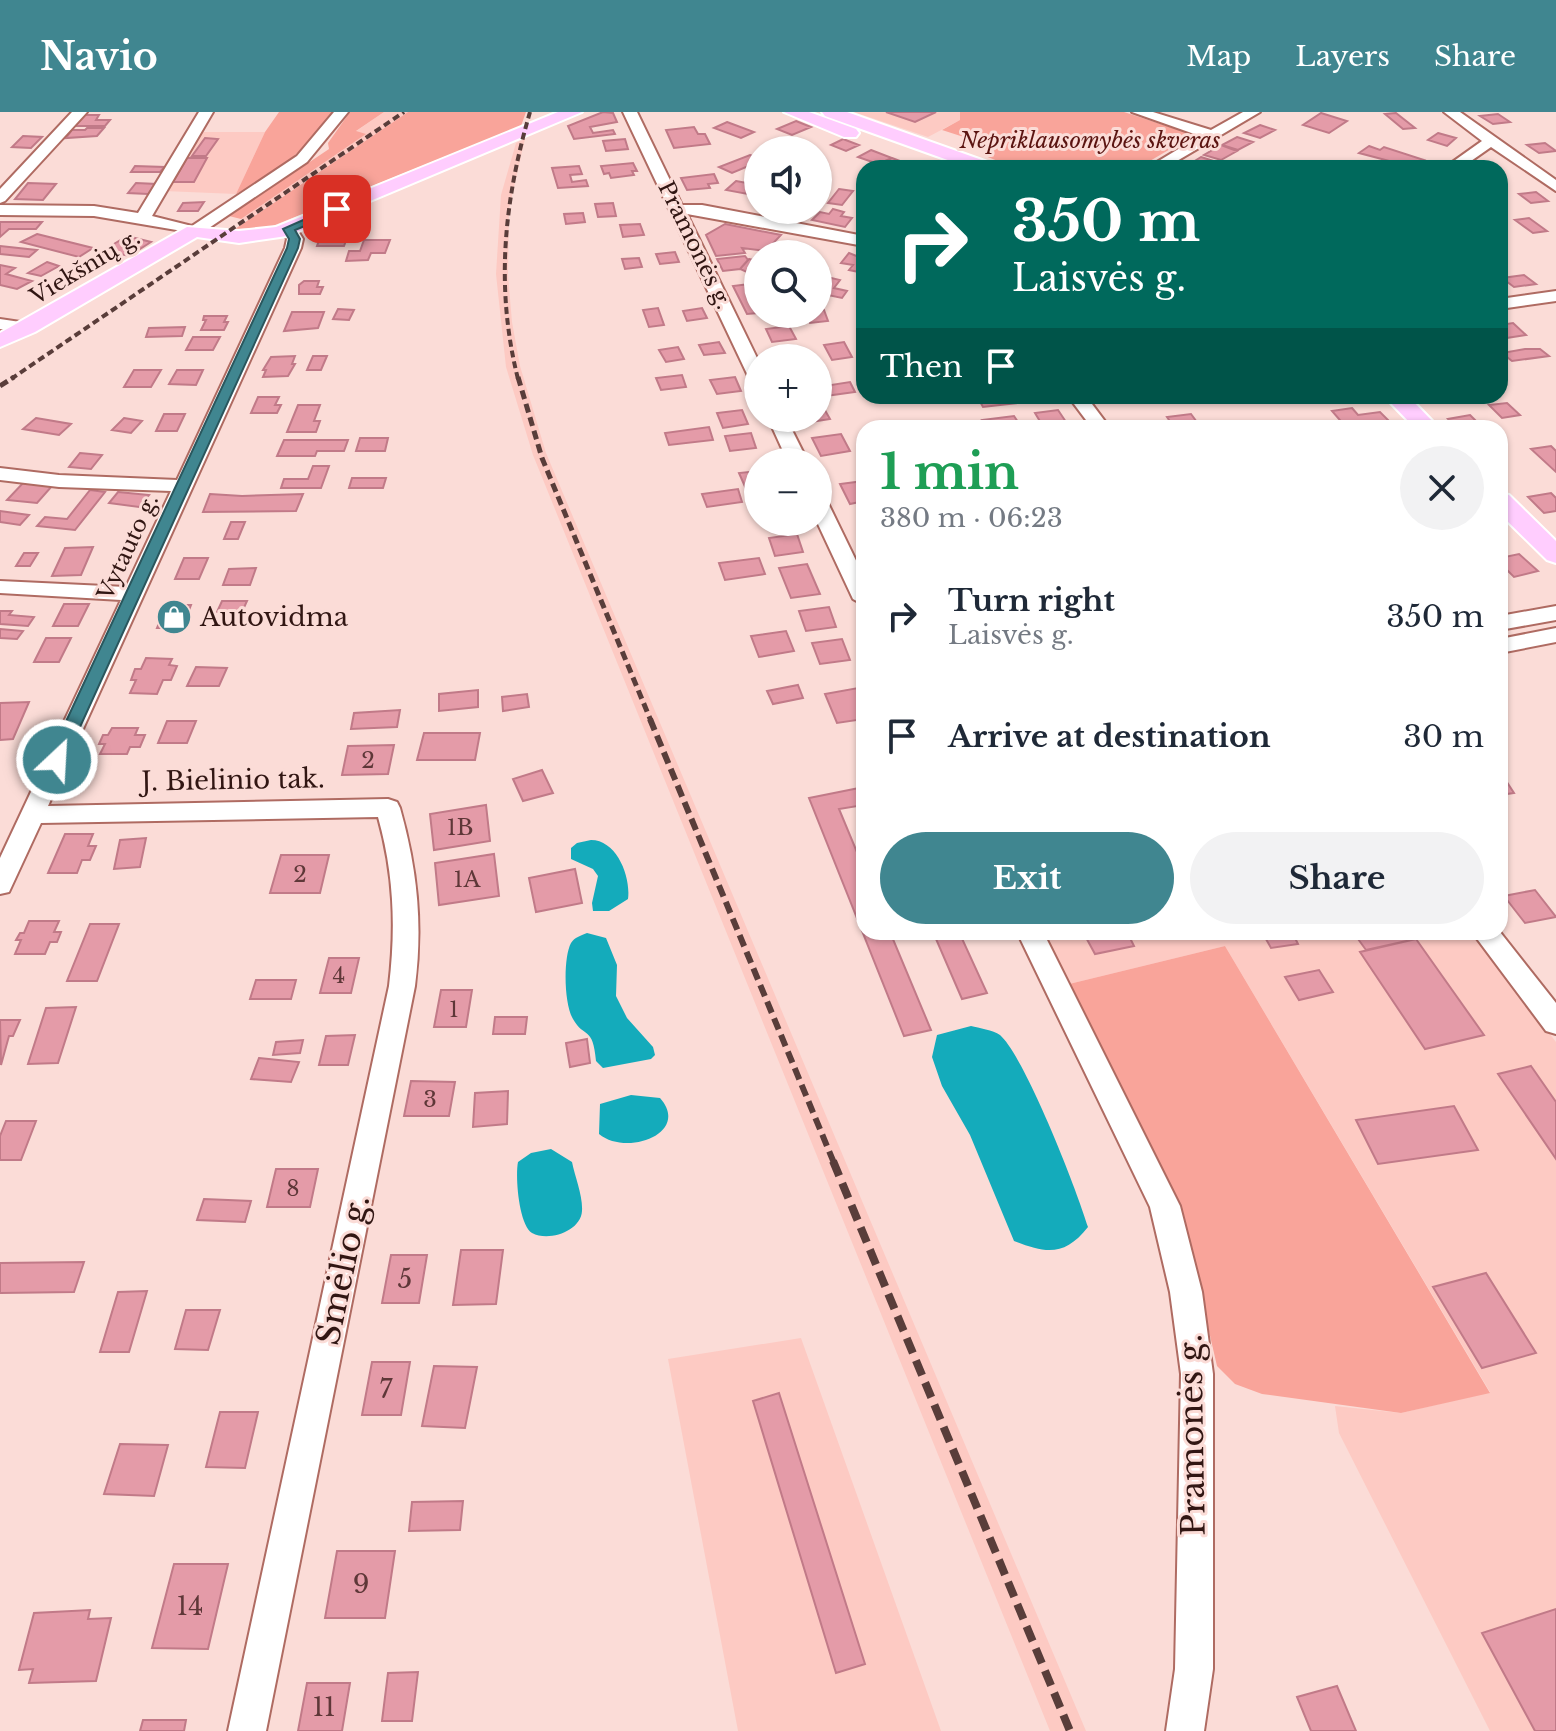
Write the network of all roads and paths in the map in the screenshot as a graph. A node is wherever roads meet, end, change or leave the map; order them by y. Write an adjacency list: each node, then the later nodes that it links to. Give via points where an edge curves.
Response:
1 (80, 112): 18 (street)
2 (206, 112): 21 (street)
3 (341, 112): 23 (street, via 295,165)
4 (573, 112): 22 (main road)
5 (630, 112): 19 (street, Pramonės g.)
6 (793, 112): 13 (main road)
7 (831, 112): 14 (main road)
8 (1139, 112): 11 (street)
9 (1253, 112): 11 (street)
10 (1451, 112): 12 (street)
11 (1212, 135): 15 (street)
12 (1491, 141): 16 (street); 17 (street)
13 (923, 160)
14 (965, 160)
15 (1168, 160)
16 (1463, 160)
17 (1556, 187)
18 (0, 198)
19 (677, 209): 24 (street); 30 (street, Pramonės g.)
20 (0, 210): 21 (street, via 94,211)
21 (143, 218): 23 (street)
22 (289, 229): 23 (main road, via 257,237); 34 (street, Vytauto g., via 293,248)
23 (194, 231): 28 (main road, Viekšnių g.)
24 (856, 239)
25 (1556, 296): 26 (street)
26 (1508, 303)
27 (0, 324): 28 (street)
28 (28, 328): 29 (main road, Viekšnių g.)
29 (0, 341)
30 (744, 349)
31 (1403, 404): 32 (main road)
32 (1420, 420)
33 (0, 474): 34 (street)
34 (183, 486): 40 (street, Vytauto g.)
35 (1508, 508): 37 (main road)
36 (832, 532): 38 (street)
37 (1556, 555)
38 (856, 582)
39 (0, 587): 40 (street)
40 (133, 594): 46 (street, Vytauto g.)
41 (1556, 613): 42 (street)
42 (1508, 622)
43 (1556, 635): 44 (street)
44 (1508, 644)
45 (388, 808): 46 (street, J. Bielinio tak.); 51 (street, Smėlio g., via 409,906 402,986)
46 (18, 826): 47 (street, Vytauto g.)
47 (0, 885)
48 (1034, 940): 52 (street, Pramonės g., via 1165,1206 1186,1292 1197,1374 1194,1669)
49 (1491, 940): 50 (street)
50 (1556, 1023)
51 (247, 1731)
52 (1185, 1731)

